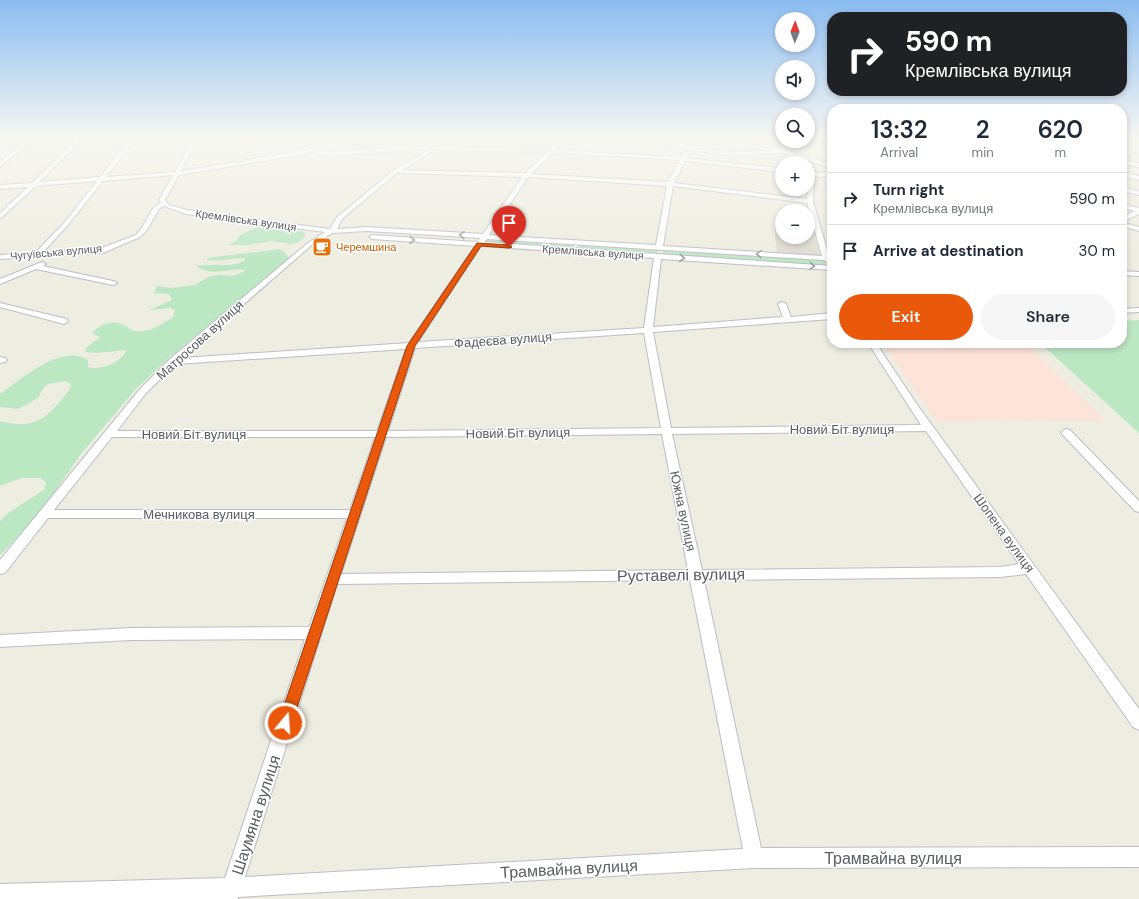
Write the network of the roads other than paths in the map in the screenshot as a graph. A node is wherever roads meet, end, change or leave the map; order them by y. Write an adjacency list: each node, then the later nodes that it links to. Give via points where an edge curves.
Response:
1 (37, 181): 9 (street)
2 (69, 181): 9 (street)
3 (100, 181): 28 (street, via 66,224)
4 (174, 181): 16 (street, Чугуївська вулиця)
5 (384, 181): 23 (street, Матросова вулиця, via 339,218)
6 (521, 181): 24 (street, Шаумяна вулиця)
7 (626, 181): 10 (street)
8 (672, 181): 10 (street, Южна вулиця)
9 (34, 184): 11 (street); 19 (street)
10 (670, 184): 15 (street); 25 (street, Южна вулиця)
11 (0, 187)
12 (1127, 190): 13 (street)
13 (1139, 193)
14 (810, 196): 15 (street)
15 (810, 201): 26 (street)
16 (164, 202): 23 (street, Кремлівська вулиця, via 167,206 186,212); 27 (street, Чугуївська вулиця, via 156,208 138,236 100,251)
17 (1127, 207): 18 (street)
18 (1139, 210): 20 (street)
19 (0, 217)
20 (1127, 217)
21 (1127, 225): 22 (street)
22 (1139, 229)
23 (332, 231): 24 (street, Кремлівська вулиця, via 344,235); 47 (street, Матросова вулиця, via 311,243)
24 (482, 241): 25 (street, Кремлівська вулиця); 45 (street, Шаумяна вулиця)
25 (658, 252): 30 (street, Кремлівська вулиця, one-way to 30); 31 (street, Кремлівська вулиця, one-way to 25); 44 (street, Южна вулиця)
26 (827, 252)
27 (65, 253): 28 (street, Чугуївська вулиця); 32 (street)
28 (37, 255): 29 (street, Чугуївська вулиця)
29 (0, 257)
30 (827, 264)
31 (827, 264)
32 (35, 267): 35 (street); 36 (street)
33 (1127, 272): 34 (street)
34 (1139, 274)
35 (0, 282)
36 (113, 283)
37 (782, 304): 42 (street)
38 (0, 305): 43 (street)
39 (1139, 310): 40 (street)
40 (1127, 311)
41 (827, 316): 42 (street, Фадеєва вулиця)
42 (788, 319): 44 (street, Фадеєва вулиця)
43 (64, 321)
44 (648, 330): 45 (street, Фадеєва вулиця); 49 (street, Южна вулиця)
45 (411, 346): 47 (street, Фадеєва вулиця); 52 (street, Шаумяна вулиця)
46 (875, 348): 48 (street, Шопена вулиця)
47 (174, 360): 51 (street, Матросова вулиця, via 143,391)
48 (929, 428): 49 (street, Новий Біт вулиця); 56 (street, Шопена вулиця)
49 (666, 431): 52 (street, Новий Біт вулиця); 58 (street, Южна вулиця)
50 (1066, 432): 53 (street)
51 (108, 434): 52 (street, Новий Біт вулиця); 54 (street, Матросова вулиця)
52 (381, 434): 55 (street, Шаумяна вулиця)
53 (1139, 508)
54 (44, 514): 55 (street, Мечникова вулиця); 57 (street, Матросова вулиця)
55 (354, 514): 59 (street, Шаумяна вулиця)
56 (1029, 568): 58 (street, Руставелі вулиця, via 1000,572); 62 (street, Шопена вулиця)
57 (0, 569)
58 (697, 575): 59 (street, Руставелі вулиця); 63 (street, Южна вулиця)
59 (333, 579): 60 (street, Шаумяна вулиця)
60 (314, 633): 61 (street, via 131,634); 65 (street, Шаумяна вулиця)
61 (0, 641)
62 (1139, 722)
63 (754, 858): 64 (street, Трамвайна вулиця); 65 (street, Трамвайна вулиця)
64 (1139, 858)
65 (230, 893): 66 (street, Трамвайна вулиця)
66 (0, 894)

